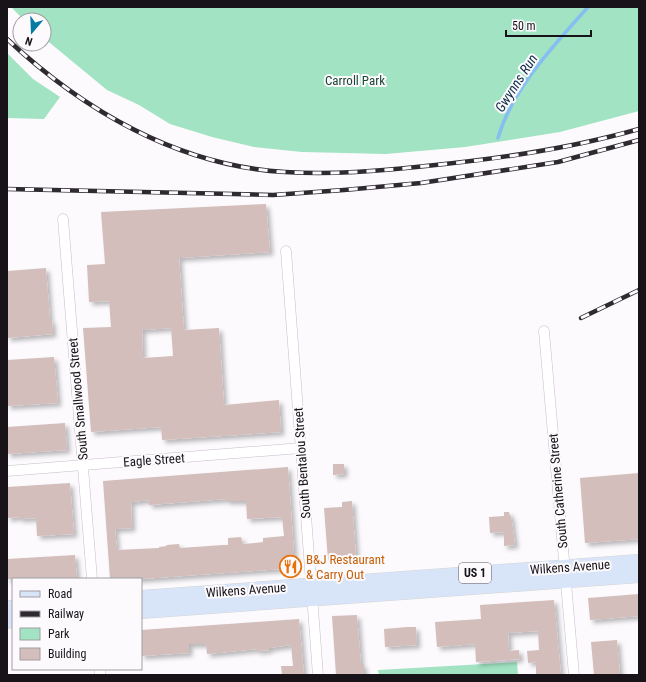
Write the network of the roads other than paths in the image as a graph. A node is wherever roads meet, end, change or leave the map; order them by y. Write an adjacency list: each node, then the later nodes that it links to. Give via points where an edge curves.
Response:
1 (63, 220): 5 (street, South Smallwood Street)
2 (286, 251): 4 (street, South Bentalou Street)
3 (544, 331): 8 (street, South Catherine Street)
4 (301, 448): 5 (street, Eagle Street); 11 (street, South Bentalou Street)
5 (83, 465): 6 (street, Eagle Street); 10 (street, South Smallwood Street)
6 (7, 471)
7 (639, 562): 8 (main road, Wilkens Avenue / US 1)
8 (565, 574): 9 (main road, Wilkens Avenue / US 1); 11 (main road, Wilkens Avenue / US 1); 15 (street, South Catherine Street)
9 (639, 575)
10 (92, 578)
11 (312, 592): 12 (main road, Wilkens Avenue / US 1); 13 (main road, Wilkens Avenue / US 1); 14 (street, South Bentalou Street)
12 (142, 598)
13 (142, 611)
14 (318, 675)
15 (574, 675)

